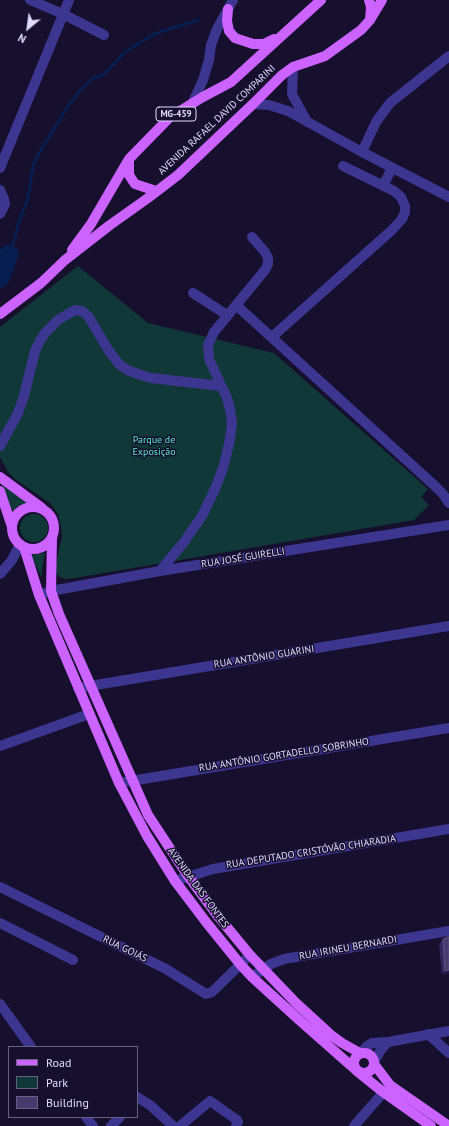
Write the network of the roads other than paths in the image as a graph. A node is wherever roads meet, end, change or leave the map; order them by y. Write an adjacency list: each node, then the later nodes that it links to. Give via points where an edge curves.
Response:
1 (30, 0): 7 (street)
2 (69, 0): 7 (street)
3 (321, 0): 10 (main road, AVENIDA RAFAEL DAVID COMPARINI / MG-459)
4 (369, 0): 8 (main road)
5 (382, 0): 8 (main road, AVENIDA RAFAEL DAVID COMPARINI / MG-459)
6 (230, 4): 10 (main road, via 229,31 235,38 253,44 264,44); 13 (street, via 215,34 203,80)
7 (64, 14): 9 (street); 19 (street)
8 (370, 20): 12 (main road, AVENIDA RAFAEL DAVID COMPARINI / MG-459, via 361,30 325,56)
9 (104, 35)
10 (280, 37): 13 (main road, AVENIDA RAFAEL DAVID COMPARINI / MG-459, via 231,82)
11 (449, 56): 16 (street, via 390,102 376,122)
12 (293, 67): 14 (main road, AVENIDA RAFAEL DAVID COMPARINI / MG-459); 15 (street, via 292,94)
13 (192, 104): 17 (main road, AVENIDA RAFAEL DAVID COMPARINI / MG-459, via 170,118)
14 (253, 104): 15 (street, via 288,111); 23 (main road, AVENIDA RAFAEL DAVID COMPARINI / MG-459, via 178,175)
15 (308, 123): 16 (street)
16 (362, 152): 20 (street)
17 (129, 159): 23 (main road, via 129,175 135,184); 27 (main road, AVENIDA RAFAEL DAVID COMPARINI / MG-459, via 91,224)
18 (343, 166): 21 (street)
19 (0, 168)
20 (392, 168): 21 (street); 24 (street)
21 (383, 186): 32 (street, via 401,198 405,206 402,219)
22 (0, 190): 25 (street, via 5,204)
23 (156, 191): 27 (main road, AVENIDA RAFAEL DAVID COMPARINI / MG-459)
24 (447, 192)
25 (0, 214)
26 (252, 237): 29 (street, via 266,252 268,264)
27 (65, 260): 30 (main road, AVENIDA RAFAEL DAVID COMPARINI / MG-459, via 41,283)
28 (193, 293): 31 (street)
29 (236, 305): 31 (street); 32 (street)
30 (0, 314)
31 (227, 315): 33 (street, via 208,345 209,359)
32 (272, 337): 37 (street, via 435,486)
33 (221, 386): 34 (street, via 151,378 129,371 119,364 109,351 88,316 82,311 75,310 58,320 40,341 22,401); 43 (street, via 230,409 232,424 230,444 223,468 202,516)
34 (0, 446)
35 (0, 477): 38 (main road, AVENIDA DAS FONTES)
36 (0, 491): 40 (main road, AVENIDA DAS FONTES)
37 (449, 503)
38 (45, 510): 40 (main road, via 27,508 16,515); 41 (main road, AVENIDA DAS FONTES, via 53,520)
39 (449, 525): 43 (street, RUA JOSÉ GUIRELLI)
40 (12, 527): 42 (main road, AVENIDA DAS FONTES, via 16,539)
41 (52, 538): 42 (main road, via 43,547 30,548); 45 (main road, AVENIDA DAS FONTES)
42 (22, 545): 44 (street); 46 (main road, AVENIDA DAS FONTES)
43 (160, 571): 45 (street, RUA JOSÉ GUIRELLI)
44 (0, 574)
45 (52, 591): 46 (street, RUA JOSÉ GUIRELLI); 48 (main road, AVENIDA DAS FONTES, via 59,614)
46 (39, 594): 49 (main road, AVENIDA DAS FONTES)
47 (449, 626): 48 (street, RUA ANTÔNIO GUARINI)
48 (90, 686): 49 (street, RUA ANTÔNIO GUARINI); 53 (main road, AVENIDA DAS FONTES)
49 (78, 688): 50 (main road, AVENIDA DAS FONTES)
50 (89, 714): 52 (street); 54 (main road, AVENIDA DAS FONTES)
51 (449, 728): 53 (street, RUA ANTÔNIO GORTADELLO SOBRINHO)
52 (0, 746)
53 (132, 781): 54 (street, RUA ANTÔNIO GORTADELLO SOBRINHO); 56 (main road, AVENIDA DAS FONTES, via 148,815)
54 (119, 782): 57 (main road, AVENIDA DAS FONTES, via 147,836)
55 (449, 829): 56 (street, RUA DEPUTADO CRISTÓVÃO CHIARADIA, via 213,869)
56 (188, 876): 57 (street, RUA DEPUTADO CRISTÓVÃO CHIARADIA); 61 (main road, AVENIDA DAS FONTES)
57 (175, 881): 63 (main road, AVENIDA DAS FONTES)
58 (0, 887): 63 (street, RUA GOIÁS, via 166,969 206,994 212,992)
59 (0, 923): 62 (street)
60 (449, 931): 64 (street, RUA IRINEU BERNARDI, via 284,959)
61 (250, 955): 63 (street); 64 (main road, AVENIDA DAS FONTES)
62 (73, 960)
63 (240, 964): 65 (main road, AVENIDA DAS FONTES)
64 (263, 968): 65 (street, RUA IRINEU BERNARDI); 71 (main road, AVENIDA DAS FONTES, via 331,1035)
65 (252, 977): 74 (main road, AVENIDA DAS FONTES)
66 (0, 1004): 70 (street)
67 (449, 1031): 68 (street)
68 (428, 1034): 69 (street); 72 (street)
69 (388, 1042): 71 (street, via 372,1043); 73 (street)
70 (30, 1046)
71 (361, 1053): 73 (main road, via 370,1055); 74 (main road, via 354,1060)
72 (449, 1053)
73 (374, 1063): 74 (main road, via 369,1072); 75 (main road, AVENIDA DAS FONTES)
74 (357, 1071): 75 (main road, AVENIDA DAS FONTES)
75 (386, 1088): 84 (street); 85 (main road, AVENIDA DAS FONTES); 86 (main road, AVENIDA DAS FONTES)
76 (138, 1099): 81 (street, via 150,1105)
77 (87, 1118): 79 (street)
78 (119, 1118): 80 (street)
79 (93, 1126)
80 (111, 1126)
81 (174, 1126)
82 (180, 1126): 83 (street, via 210,1102 237,1120)
83 (236, 1126)
84 (354, 1126)
85 (431, 1126)
86 (449, 1126)

